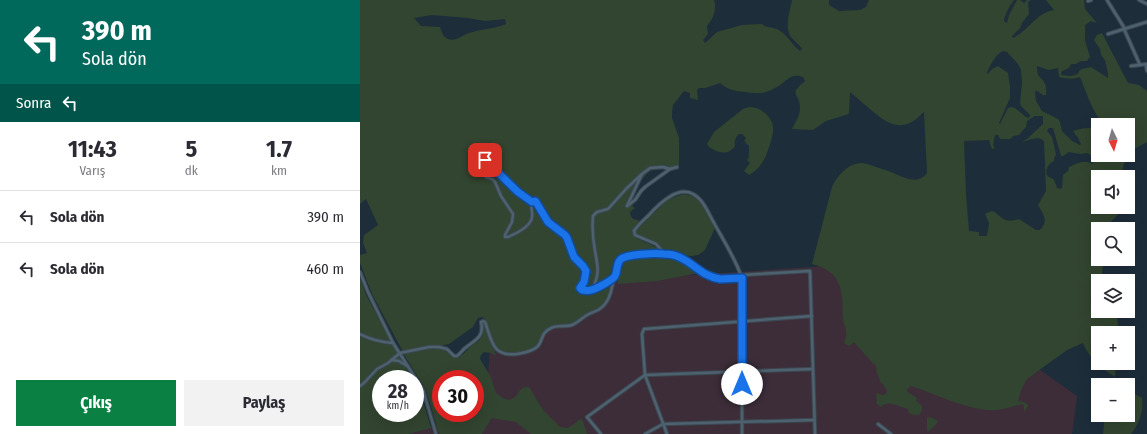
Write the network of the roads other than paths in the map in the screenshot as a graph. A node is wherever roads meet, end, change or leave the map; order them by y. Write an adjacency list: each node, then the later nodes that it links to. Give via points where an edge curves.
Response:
1 (1107, 0): 5 (street)
2 (1139, 0): 3 (street)
3 (1147, 4)
4 (1147, 22): 5 (street)
5 (1125, 29): 6 (street); 8 (street)
6 (1108, 34)
7 (1146, 64): 8 (street); 10 (street)
8 (1140, 65): 9 (street)
9 (1131, 66)
10 (1147, 71)
11 (485, 160): 16 (street)
12 (677, 167): 13 (street)
13 (670, 169): 14 (street, via 650,168); 14 (street, via 645,187 627,206)
14 (642, 174): 21 (street, via 608,208 593,216 598,265)
15 (486, 177): 16 (street, via 492,178 495,182 513,214 506,237 520,231 531,221)
16 (532, 202): 21 (street, via 536,202 548,222 565,235 574,257 585,268 581,290)
17 (665, 254): 19 (street, via 680,257 716,279); 19 (street, via 656,244 635,235 634,230 667,198 682,192 691,193 708,209); 20 (street, via 633,255 623,258 618,263)
18 (360, 272): 25 (street)
19 (742, 276): 22 (street, via 810,271); 23 (street)
20 (614, 278): 21 (street); 26 (street, via 610,297 605,304 576,323 548,329 538,345 530,351 508,355 497,350 483,321 479,337 458,356 439,347)
21 (592, 290)
22 (812, 316): 23 (street); 29 (street)
23 (743, 322): 30 (street); 31 (street, via 644,329 642,334)
24 (360, 334): 25 (street, via 380,342)
25 (394, 343): 26 (street)
26 (400, 353): 27 (street); 28 (street)
27 (392, 360): 28 (street, via 399,361); 32 (street, via 377,369)
28 (409, 368): 37 (street, via 423,390)
29 (813, 369): 30 (street); 33 (street)
30 (742, 372): 31 (street); 34 (street)
31 (645, 375): 35 (street); 38 (street, via 587,417)
32 (360, 386)
33 (814, 420): 34 (street); 42 (street)
34 (742, 422): 35 (street); 41 (street)
35 (663, 424): 39 (street); 40 (street)
36 (878, 424): 43 (street)
37 (436, 434)
38 (601, 434)
39 (645, 434)
40 (666, 434)
41 (742, 434)
42 (815, 434)
43 (891, 434)

